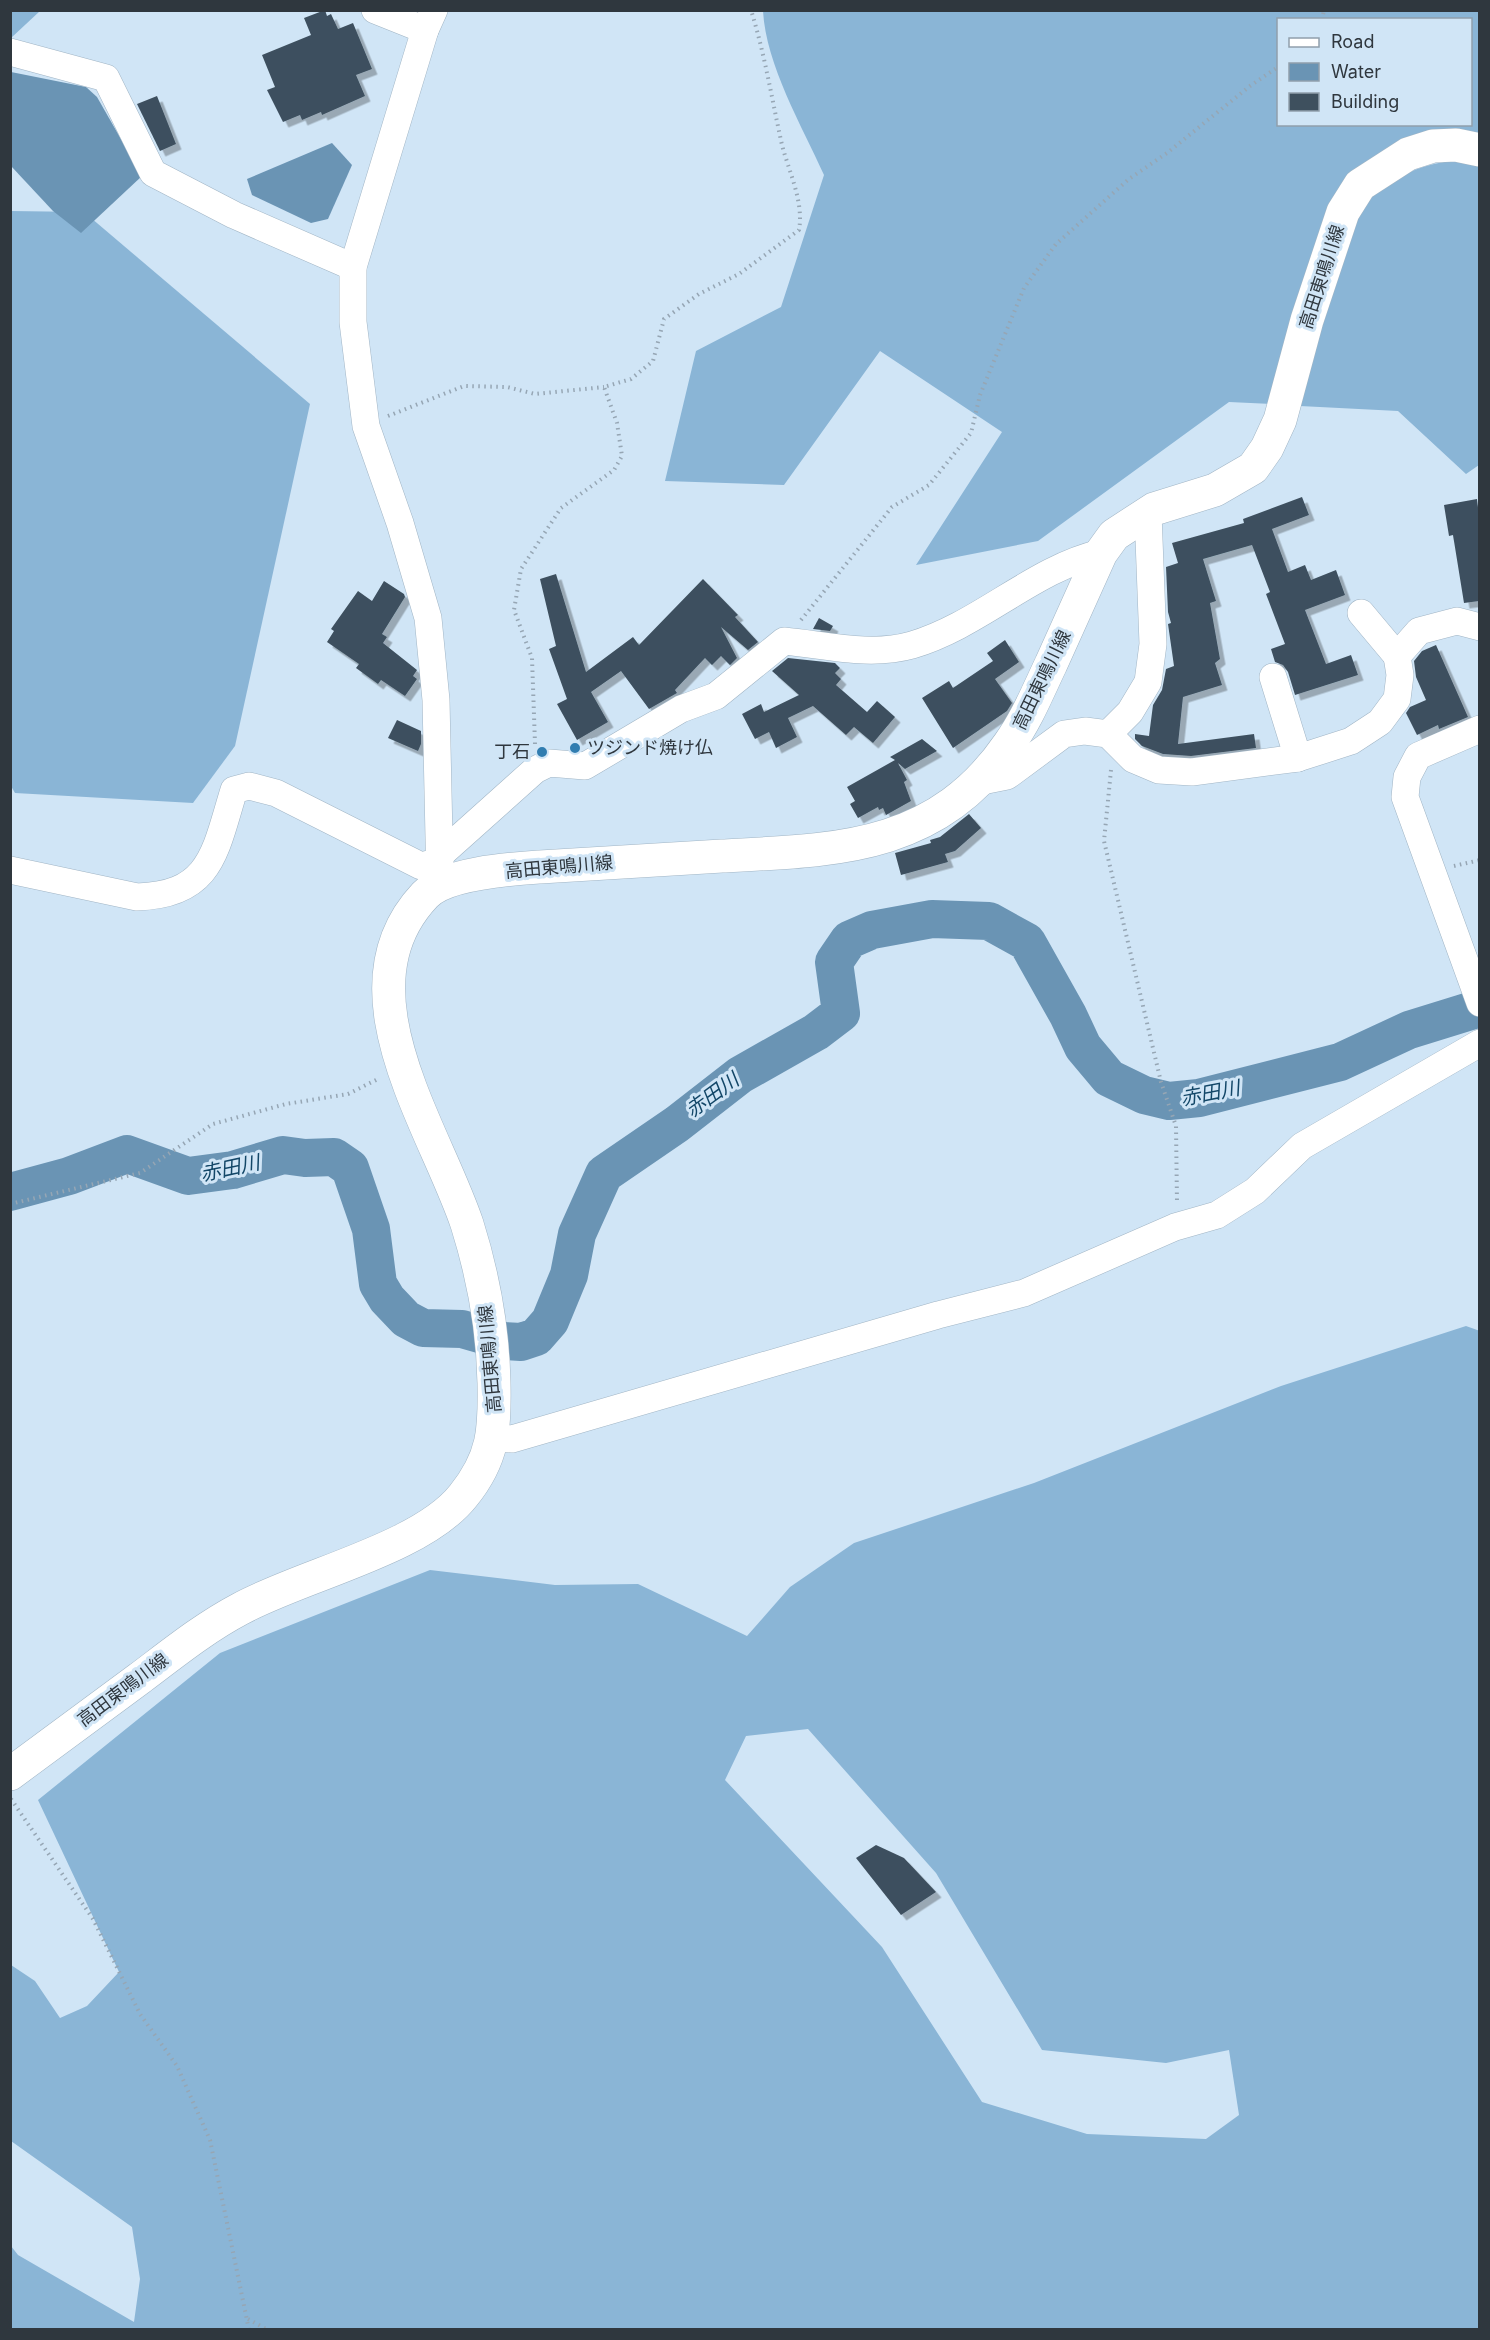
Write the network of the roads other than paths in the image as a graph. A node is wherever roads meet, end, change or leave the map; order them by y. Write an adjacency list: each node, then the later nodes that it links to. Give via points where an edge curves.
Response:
1 (375, 10): 2 (street)
2 (430, 20): 5 (street)
3 (10, 51): 5 (street, via 106,78 153,173 224,210)
4 (1479, 150): 6 (main road, 高田東鳴川線, via 1433,146 1408,154 1360,185 1343,212 1307,320 1280,420 1267,448 1253,468 1215,490)
5 (353, 267): 16 (street, via 353,322 366,426 428,618 436,700)
6 (1148, 513): 7 (main road, 高田東鳴川線, via 1114,536); 13 (street, via 1153,644 1148,682 1130,712)
7 (1101, 554): 15 (main road, 高田東鳴川線, via 1028,714 1008,747); 16 (street, via 1073,560 974,617 912,645 868,651 784,642 716,696 681,709 585,766 549,763 535,770)
8 (1361, 613): 10 (street)
9 (1479, 627): 10 (street, via 1457,621 1419,631)
10 (1397, 656): 14 (street, via 1397,699 1380,722 1351,741)
11 (1273, 677): 14 (street)
12 (1479, 729): 18 (street, via 1418,756 1407,777 1405,797)
13 (1108, 734): 14 (street, via 1134,759 1159,770 1192,772); 15 (street, via 1064,734 1007,776)
14 (1298, 758)
15 (977, 782): 16 (main road, 高田東鳴川線, via 961,797 916,824 829,850 512,869)
16 (440, 866): 17 (street, via 421,866 276,793 249,786 234,790 202,875 183,890 158,897 137,897); 20 (main road, 高田東鳴川線, via 410,916 389,962 387,993 404,1066 465,1220 479,1267 494,1359)
17 (10, 870)
18 (1479, 1000)
19 (1479, 1043): 20 (street, via 1302,1146 1255,1191 1217,1215 1175,1227 1024,1293 512,1439)
20 (494, 1438): 21 (main road, 高田東鳴川線, via 462,1497 427,1526 235,1611)
21 (10, 1774)

